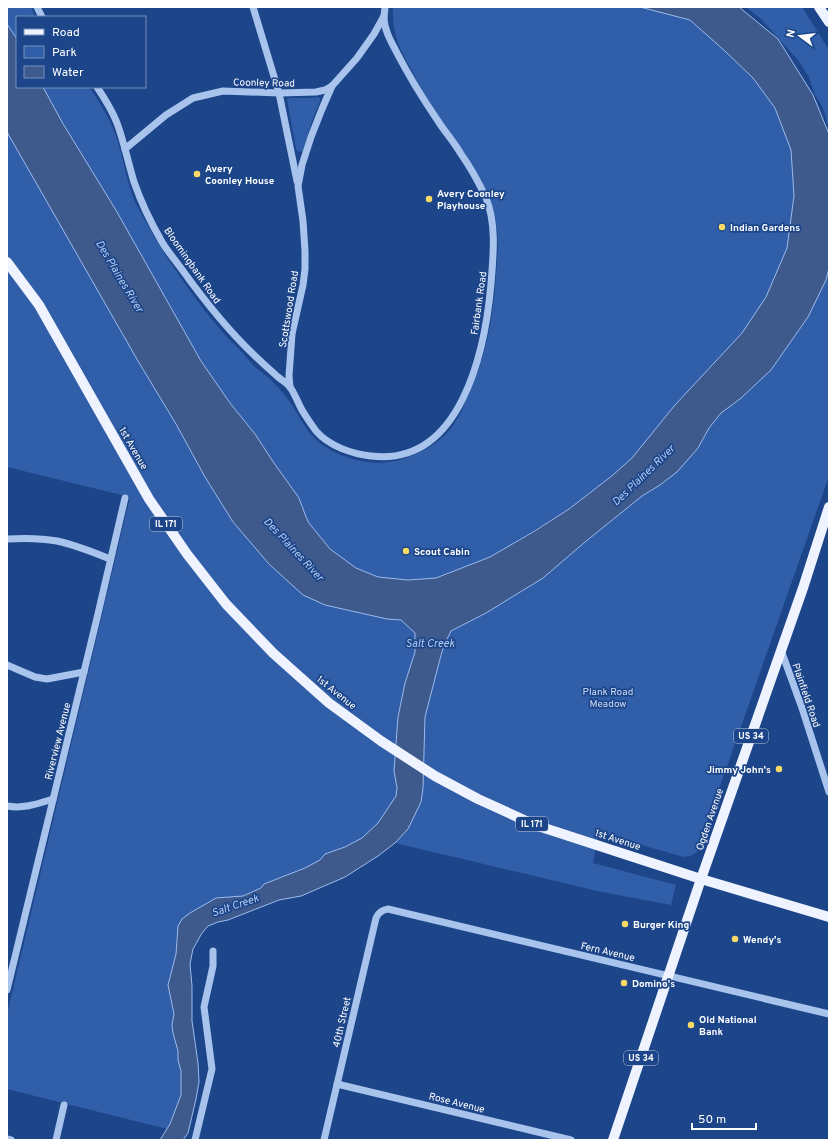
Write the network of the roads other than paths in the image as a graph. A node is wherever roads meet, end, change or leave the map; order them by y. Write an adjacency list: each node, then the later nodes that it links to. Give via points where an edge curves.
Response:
1 (37, 7): 5 (street)
2 (253, 7): 10 (street, Scottswood Road)
3 (385, 7): 6 (street, Fairbank Road)
4 (819, 7): 7 (main road)
5 (42, 16)
6 (384, 16): 8 (street, via 357,58); 14 (street, Fairbank Road, via 389,38 407,73 462,154 487,201 493,232 493,260 488,310 479,356 463,397 446,426 433,439 397,455 365,456 331,443 317,431)
7 (829, 22)
8 (332, 86): 10 (street, Coonley Road, via 316,92); 12 (street, Scottswood Road, via 311,137)
9 (98, 88): 11 (street, Bloomingbank Road, via 117,122)
10 (279, 94): 11 (street, Coonley Road, via 223,91 193,98 166,115); 12 (street, Scottswood Road)
11 (126, 149): 14 (street, Bloomingbank Road, via 135,185 163,243 206,303 228,328)
12 (298, 186): 14 (street, Scottswood Road, via 303,221 305,269 292,334)
13 (7, 262): 25 (main road, 1st Avenue / IL 171, via 39,305 150,499 226,604 273,653 330,703 381,741 435,776 535,825)
14 (290, 387)
15 (125, 498): 18 (street, Riverview Avenue)
16 (829, 507): 19 (main road, Ogden Avenue / US 34)
17 (7, 539): 18 (street, via 57,541)
18 (110, 559): 21 (street, Riverview Avenue)
19 (781, 650): 22 (street, Plainfield Road); 25 (main road, Ogden Avenue / US 34)
20 (7, 665): 21 (street, via 35,677 47,679)
21 (84, 672): 23 (street, Riverview Avenue)
22 (829, 792)
23 (53, 800): 24 (street, via 28,806); 30 (street, Riverview Avenue)
24 (7, 806)
25 (701, 879): 27 (main road, 1st Avenue / IL 171); 29 (main road, Ogden Avenue / US 34)
26 (382, 910): 29 (street, Fern Avenue, via 388,909); 32 (street, 40th Street, via 376,918)
27 (829, 917)
28 (213, 951): 37 (street, via 214,966 204,1007 212,1069)
29 (669, 976): 31 (street, Fern Avenue); 40 (main road, Ogden Avenue / US 34)
30 (7, 990)
31 (829, 1014)
32 (337, 1084): 38 (street, 40th Street); 39 (street, Rose Avenue)
33 (64, 1106): 36 (street)
34 (7, 1139): 35 (street)
35 (11, 1140)
36 (56, 1140)
37 (195, 1140)
38 (324, 1140)
39 (572, 1140)
40 (613, 1140)

